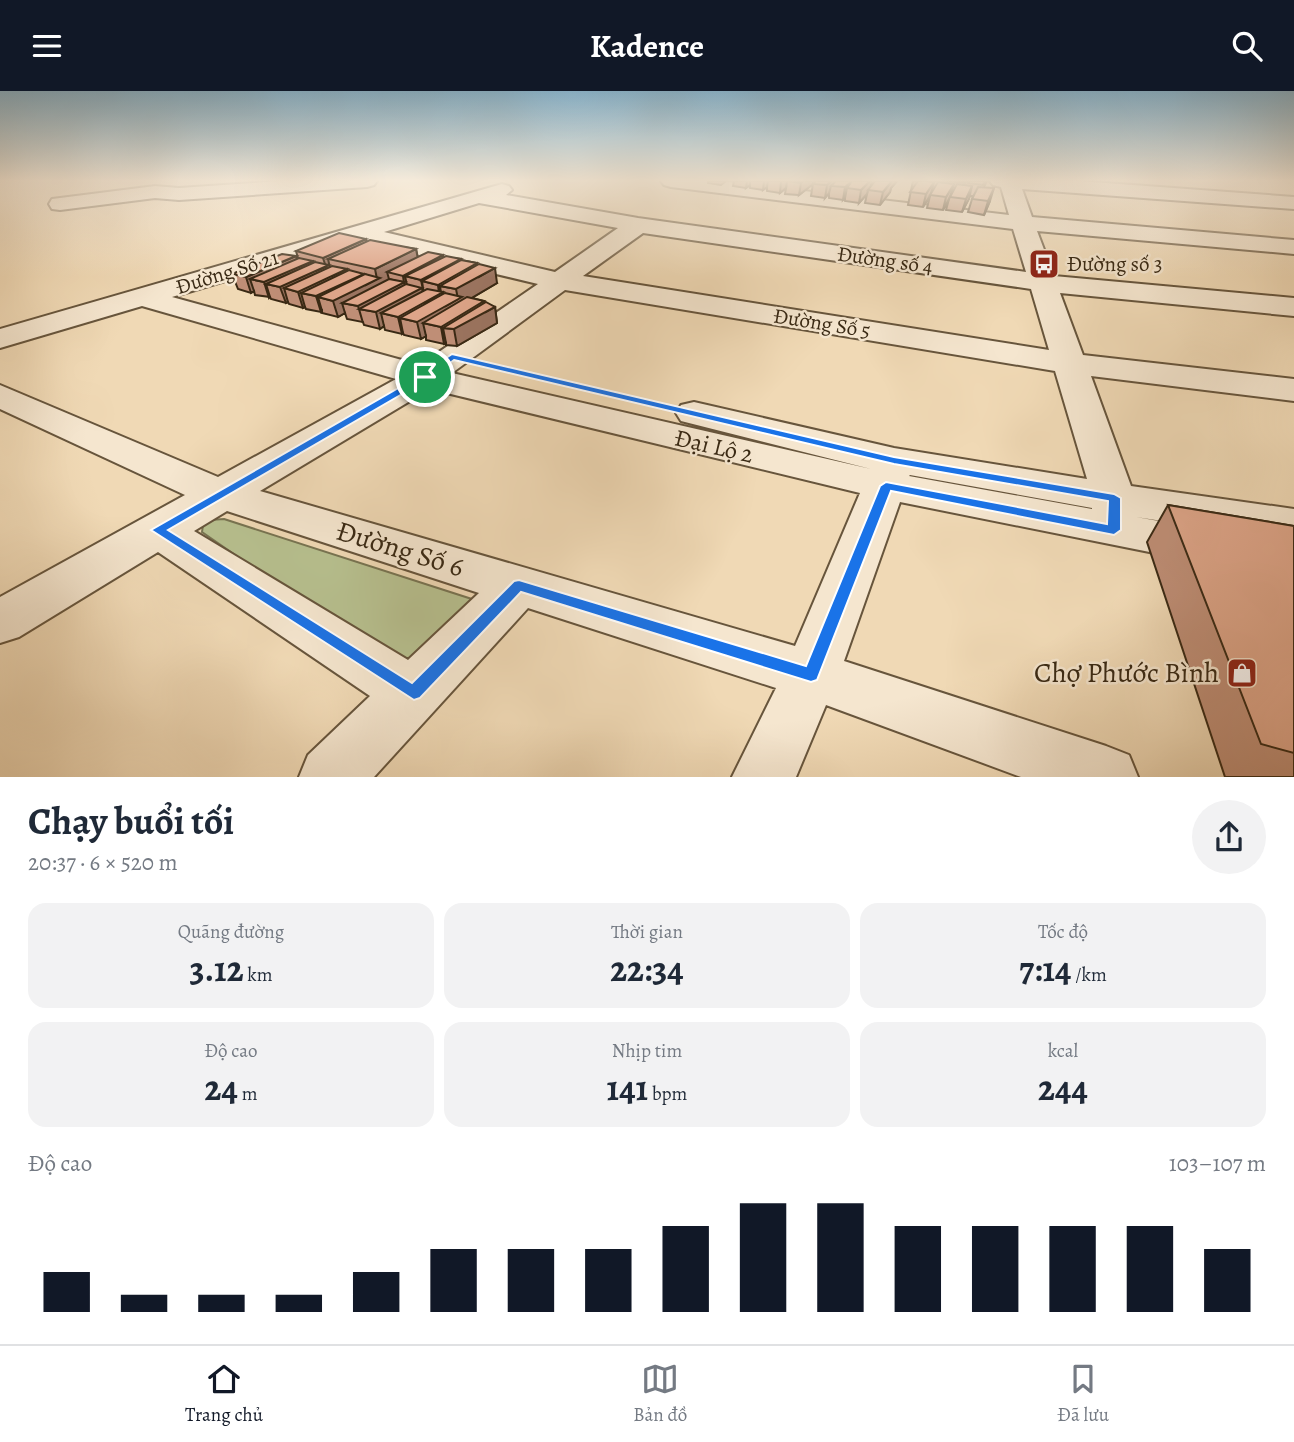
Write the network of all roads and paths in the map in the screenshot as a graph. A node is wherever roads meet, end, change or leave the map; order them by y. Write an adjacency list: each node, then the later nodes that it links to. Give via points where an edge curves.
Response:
1 (423, 213): 7 (street, Đường Số 21)
2 (570, 213): 6 (street, Đường số 4)
3 (939, 213): 5 (street)
4 (1018, 213): 5 (street)
5 (1022, 223): 8 (street); 10 (street)
6 (638, 225): 9 (street); 10 (street, Đường số 4)
7 (355, 233): 9 (street, Đường Số 5); 11 (street, Đường Số 21)
8 (1294, 247)
9 (560, 281): 15 (street, Đường Số 5); 16 (street)
10 (1043, 283): 13 (street, Đường số 4); 15 (street)
11 (180, 285): 12 (street, Đường Số 21); 16 (street, Đại Lộ 2)
12 (141, 297): 14 (street, Đường Số 21); 16 (street, Đại Lộ 2)
13 (1294, 307)
14 (0, 339)
15 (1068, 363): 17 (street, Đường Số 5); 21 (street)
16 (438, 367): 19 (street, Đại Lộ 2); 20 (street)
17 (1294, 390)
18 (0, 396): 20 (street, Đường Số 6)
19 (890, 473): 21 (street, Đại Lộ 2); 27 (street)
20 (219, 494): 23 (street); 25 (street, Đường Số 6)
21 (1114, 514): 22 (street, Đại Lộ 2); 24 (street, Đại Lộ 2)
22 (1294, 525)
23 (158, 530): 26 (street); 28 (street)
24 (1294, 563)
25 (519, 585): 27 (street, Đường Số 6); 28 (street)
26 (0, 622)
27 (811, 675): 30 (street); 31 (street)
28 (414, 693): 29 (street)
29 (331, 777)
30 (764, 777)
31 (1106, 777)

